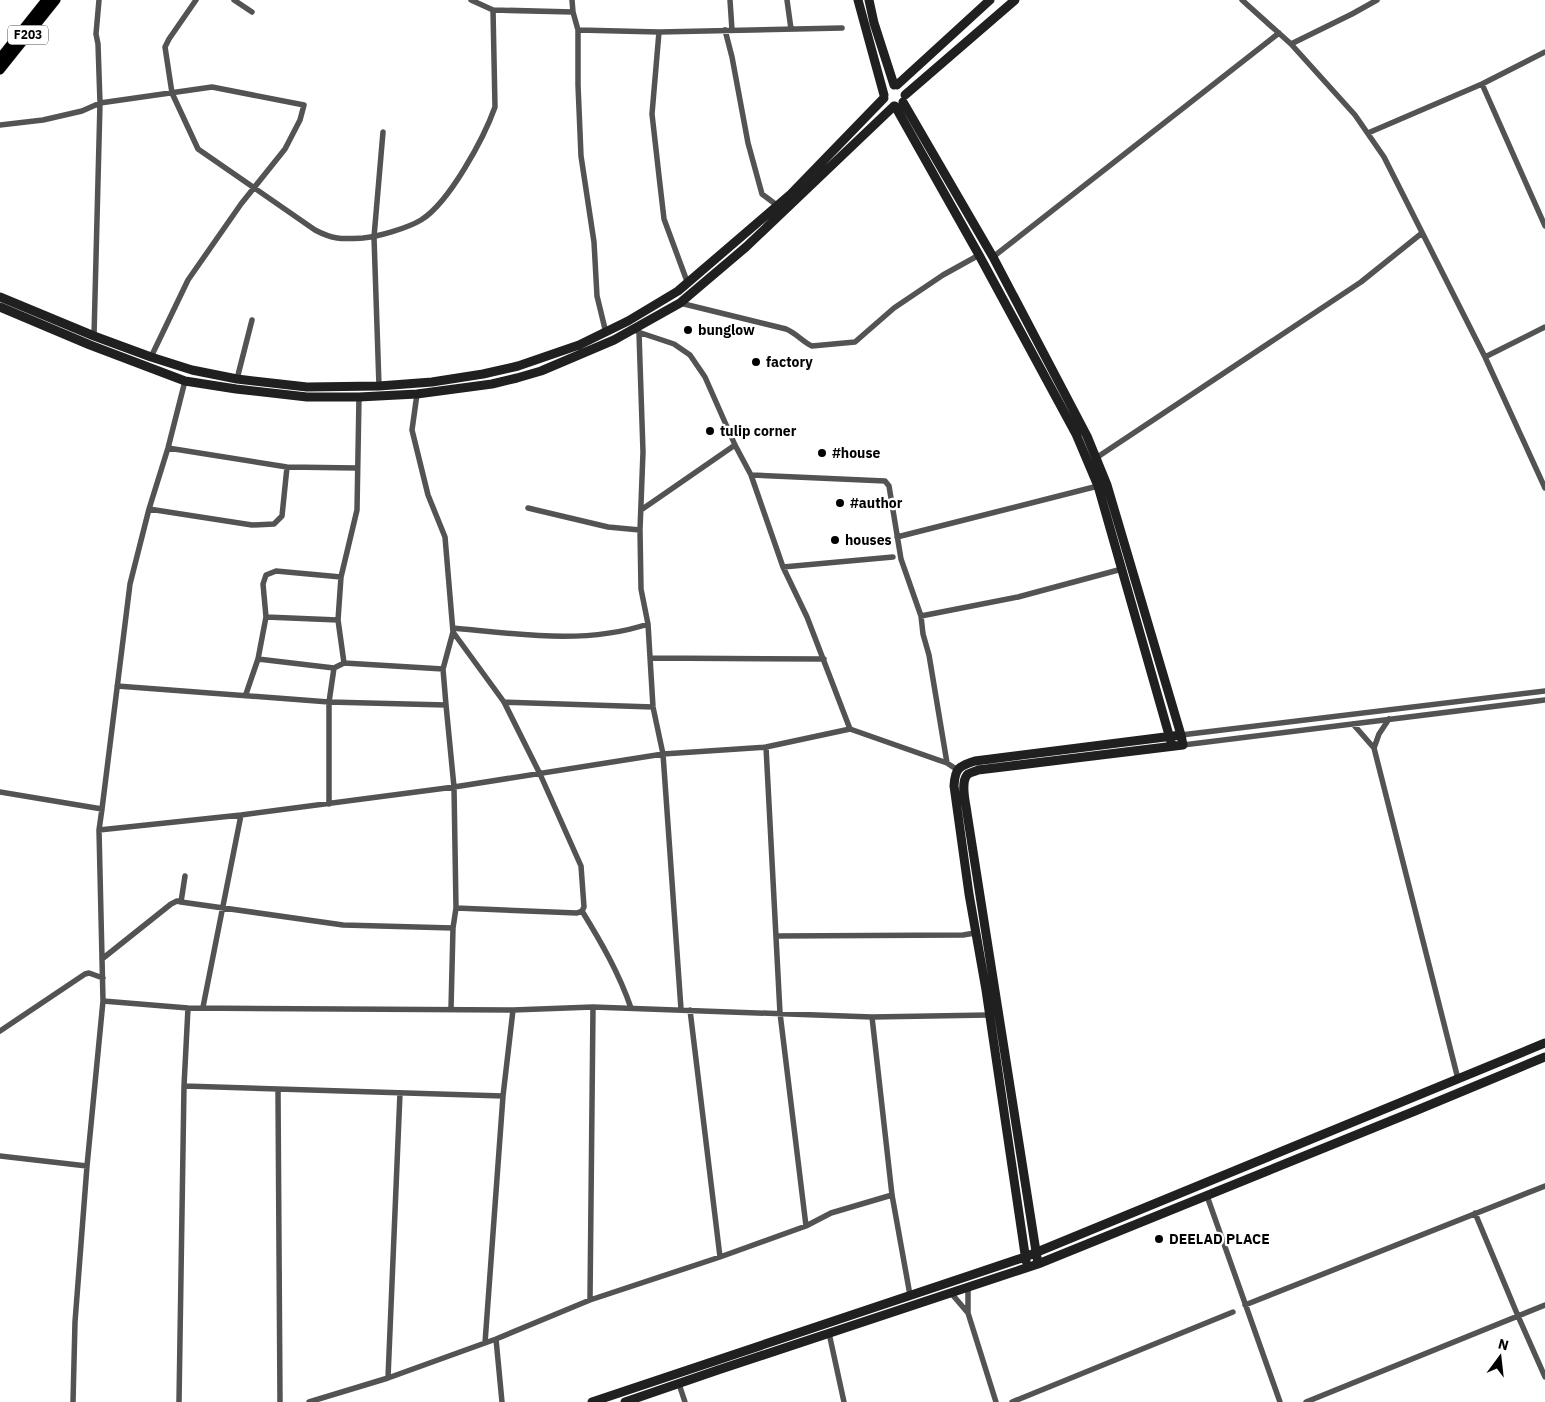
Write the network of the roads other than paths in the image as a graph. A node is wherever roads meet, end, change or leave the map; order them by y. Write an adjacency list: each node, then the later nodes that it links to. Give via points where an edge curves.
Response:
1 (46, 0): 27 (main road, F203)
2 (56, 0): 28 (main road, F203)
3 (99, 0): 34 (street, via 96,34)
4 (196, 0): 31 (street, via 166,47)
5 (234, 0): 17 (street)
6 (471, 0): 16 (street)
7 (572, 0): 18 (street)
8 (730, 0): 22 (street)
9 (787, 0): 20 (street)
10 (858, 0): 32 (main road)
11 (869, 0): 30 (main road)
12 (990, 0): 30 (main road)
13 (1015, 0): 33 (main road)
14 (1242, 0): 24 (street)
15 (1377, 0): 25 (street)
16 (494, 10): 18 (street); 42 (street, via 495,107 468,163 438,206 420,221)
17 (252, 12)
18 (573, 12): 21 (street)
19 (842, 28): 20 (street)
20 (791, 29): 22 (street)
21 (578, 30): 23 (street); 52 (street, via 582,156 594,242 597,296)
22 (729, 30): 23 (street); 39 (street, via 748,143 762,194)
23 (659, 32): 45 (street, via 652,114 664,220)
24 (1279, 33): 25 (street); 44 (street)
25 (1291, 44): 37 (street)
26 (1545, 52): 29 (street)
27 (0, 58)
28 (0, 70)
29 (1482, 84): 37 (street); 40 (street)
30 (896, 85): 32 (main road, via 887,88); 33 (main road, via 902,89)
31 (172, 93): 34 (street); 38 (street, via 198,149); 38 (street, via 212,87 304,106 285,148)
32 (884, 96): 33 (main road, via 889,105); 39 (main road)
33 (899, 102): 43 (main road); 44 (main road); 47 (main road, via 746,247)
34 (100, 103): 35 (street, via 82,111 43,120); 53 (street)
35 (0, 125)
36 (383, 132): 42 (street)
37 (1368, 133): 41 (street, via 1384,157)
38 (254, 188): 42 (street, via 328,237); 54 (street, via 188,280)
39 (778, 206): 45 (main road)
40 (1545, 226)
41 (1422, 233): 55 (street); 63 (street, via 1361,282)
42 (374, 237): 58 (street)
43 (979, 254): 47 (street, via 894,308 855,342 812,346 786,329); 67 (main road, via 1076,434)
44 (993, 257): 63 (main road)
45 (688, 284): 52 (main road)
46 (0, 298): 53 (main road)
47 (680, 303): 51 (main road)
48 (0, 307): 57 (main road)
49 (252, 320): 56 (street)
50 (1545, 327): 55 (street)
51 (638, 330): 59 (main road, via 517,378); 61 (street, via 674,344 690,355 705,377); 71 (street, via 643,452)
52 (606, 333): 58 (main road, via 548,356 483,374)
53 (94, 336): 54 (main road)
54 (151, 357): 56 (main road, via 192,370)
55 (1485, 357): 68 (street)
56 (237, 378): 58 (main road, via 307,387)
57 (185, 380): 60 (main road, via 307,397); 62 (street)
58 (379, 386)
59 (417, 394): 60 (main road); 82 (street, via 412,430 428,495 445,537)
60 (359, 397): 65 (street)
61 (735, 444): 66 (street); 71 (street)
62 (168, 448): 64 (street); 70 (street)
63 (1096, 458): 100 (main road, via 1107,485)
64 (287, 467): 65 (street); 70 (street, via 282,516 274,524 252,525)
65 (357, 468): 77 (street, via 357,510)
66 (751, 475): 73 (street, via 885,481 889,486); 75 (street)
67 (1098, 486): 73 (street); 76 (main road)
68 (1545, 488)
69 (528, 508): 72 (street, via 608,527)
70 (149, 509): 89 (street, via 130,584)
71 (641, 510): 72 (street)
72 (640, 530): 81 (street, via 641,589)
73 (897, 538): 78 (street)
74 (893, 558): 75 (street)
75 (784, 567): 85 (street)
76 (1122, 569): 78 (street, via 1018,597); 101 (main road)
77 (341, 577): 79 (street, via 276,571 266,575 263,584); 80 (street)
78 (921, 616): 106 (street)
79 (266, 618): 80 (street); 84 (street)
80 (338, 620): 86 (street)
81 (648, 624): 82 (street, via 627,631 552,637); 83 (street)
82 (453, 630): 88 (street); 94 (street)
83 (650, 658): 85 (street); 96 (street)
84 (258, 659): 87 (street); 91 (street)
85 (824, 659): 99 (street)
86 (344, 662): 87 (street); 88 (street)
87 (334, 668): 93 (street)
88 (443, 669): 95 (street)
89 (117, 686): 91 (street); 113 (street)
90 (1545, 691): 100 (street)
91 (246, 694): 93 (street)
92 (1545, 700): 97 (street)
93 (329, 702): 95 (street); 112 (street)
94 (504, 702): 96 (street); 108 (street)
95 (446, 705): 110 (street)
96 (652, 707): 105 (street)
97 (1390, 719): 98 (street); 104 (street)
98 (1353, 724): 102 (street); 104 (street)
99 (850, 729): 103 (street); 106 (street)
100 (1181, 735): 101 (main road); 102 (main road)
101 (1171, 742): 102 (main road); 107 (main road, via 976,761); 109 (main road, via 978,770)
102 (1183, 745)
103 (766, 747): 105 (street); 123 (street)
104 (1374, 748): 142 (street)
105 (663, 754): 108 (street); 133 (street)
106 (947, 763): 107 (street)
107 (957, 769): 109 (street); 122 (main road, via 954,786)
108 (540, 774): 110 (street); 120 (street, via 581,866)
109 (967, 776): 126 (main road, via 964,786)
110 (454, 788): 112 (street); 119 (street)
111 (0, 792): 113 (street)
112 (329, 804): 114 (street)
113 (102, 809): 115 (street)
114 (241, 815): 115 (street); 118 (street)
115 (100, 830): 124 (street)
116 (185, 876): 117 (street)
117 (181, 902): 118 (street); 124 (street, via 171,904)
118 (222, 908): 121 (street, via 343,925); 128 (street)
119 (456, 908): 120 (street, via 578,913); 121 (street)
120 (582, 910): 131 (street, via 604,947)
121 (453, 928): 132 (street)
122 (975, 933): 123 (street); 126 (main road)
123 (776, 936): 136 (street)
124 (102, 959): 125 (street)
125 (102, 978): 127 (street); 139 (street, via 85,974)
126 (990, 989): 137 (main road); 154 (main road)
127 (103, 1001): 130 (street); 148 (street)
128 (203, 1007): 130 (street); 132 (street)
129 (593, 1007): 131 (street); 134 (street); 162 (street)
130 (188, 1008): 143 (street)
131 (630, 1008): 133 (street)
132 (451, 1009): 134 (street)
133 (682, 1009): 135 (street)
134 (512, 1010): 146 (street)
135 (690, 1010): 136 (street); 155 (street)
136 (780, 1013): 138 (street); 153 (street)
137 (989, 1015): 138 (street); 156 (main road)
138 (872, 1017): 150 (street)
139 (0, 1031)
140 (1545, 1043): 142 (main road)
141 (1545, 1057): 151 (main road)
142 (1458, 1079): 154 (main road)
143 (184, 1086): 144 (street); 175 (street)
144 (278, 1090): 145 (street); 176 (street)
145 (400, 1093): 146 (street); 172 (street)
146 (503, 1096): 170 (street)
147 (0, 1156): 148 (street)
148 (87, 1166): 174 (street, via 75,1322)
149 (1545, 1186): 152 (street)
150 (892, 1195): 153 (street, via 831,1213); 161 (street)
151 (1207, 1196): 157 (main road); 163 (street)
152 (1476, 1213): 163 (street); 167 (street)
153 (806, 1226): 155 (street)
154 (1035, 1253): 156 (main road); 157 (main road)
155 (720, 1257): 162 (street)
156 (1025, 1257): 158 (main road); 161 (main road)
157 (1038, 1264): 158 (main road)
158 (1028, 1268): 159 (main road)
159 (968, 1288): 160 (main road); 166 (street)
160 (951, 1293): 166 (street); 168 (main road)
161 (910, 1295): 179 (main road)
162 (590, 1300): 169 (street)
163 (1245, 1305): 185 (street)
164 (1545, 1305): 167 (street)
165 (1233, 1312): 184 (street)
166 (968, 1313): 183 (street)
167 (1518, 1316): 171 (street); 186 (street)
168 (830, 1334): 173 (main road); 182 (street)
169 (496, 1339): 170 (street); 178 (street)
170 (485, 1343): 172 (street)
171 (1545, 1377)
172 (388, 1378): 177 (street)
173 (679, 1384): 180 (main road); 181 (street)
174 (73, 1402)
175 (179, 1402)
176 (280, 1402)
177 (309, 1402)
178 (502, 1402)
179 (592, 1402)
180 (625, 1402)
181 (685, 1402)
182 (844, 1402)
183 (996, 1402)
184 (1012, 1402)
185 (1280, 1402)
186 (1306, 1402)

